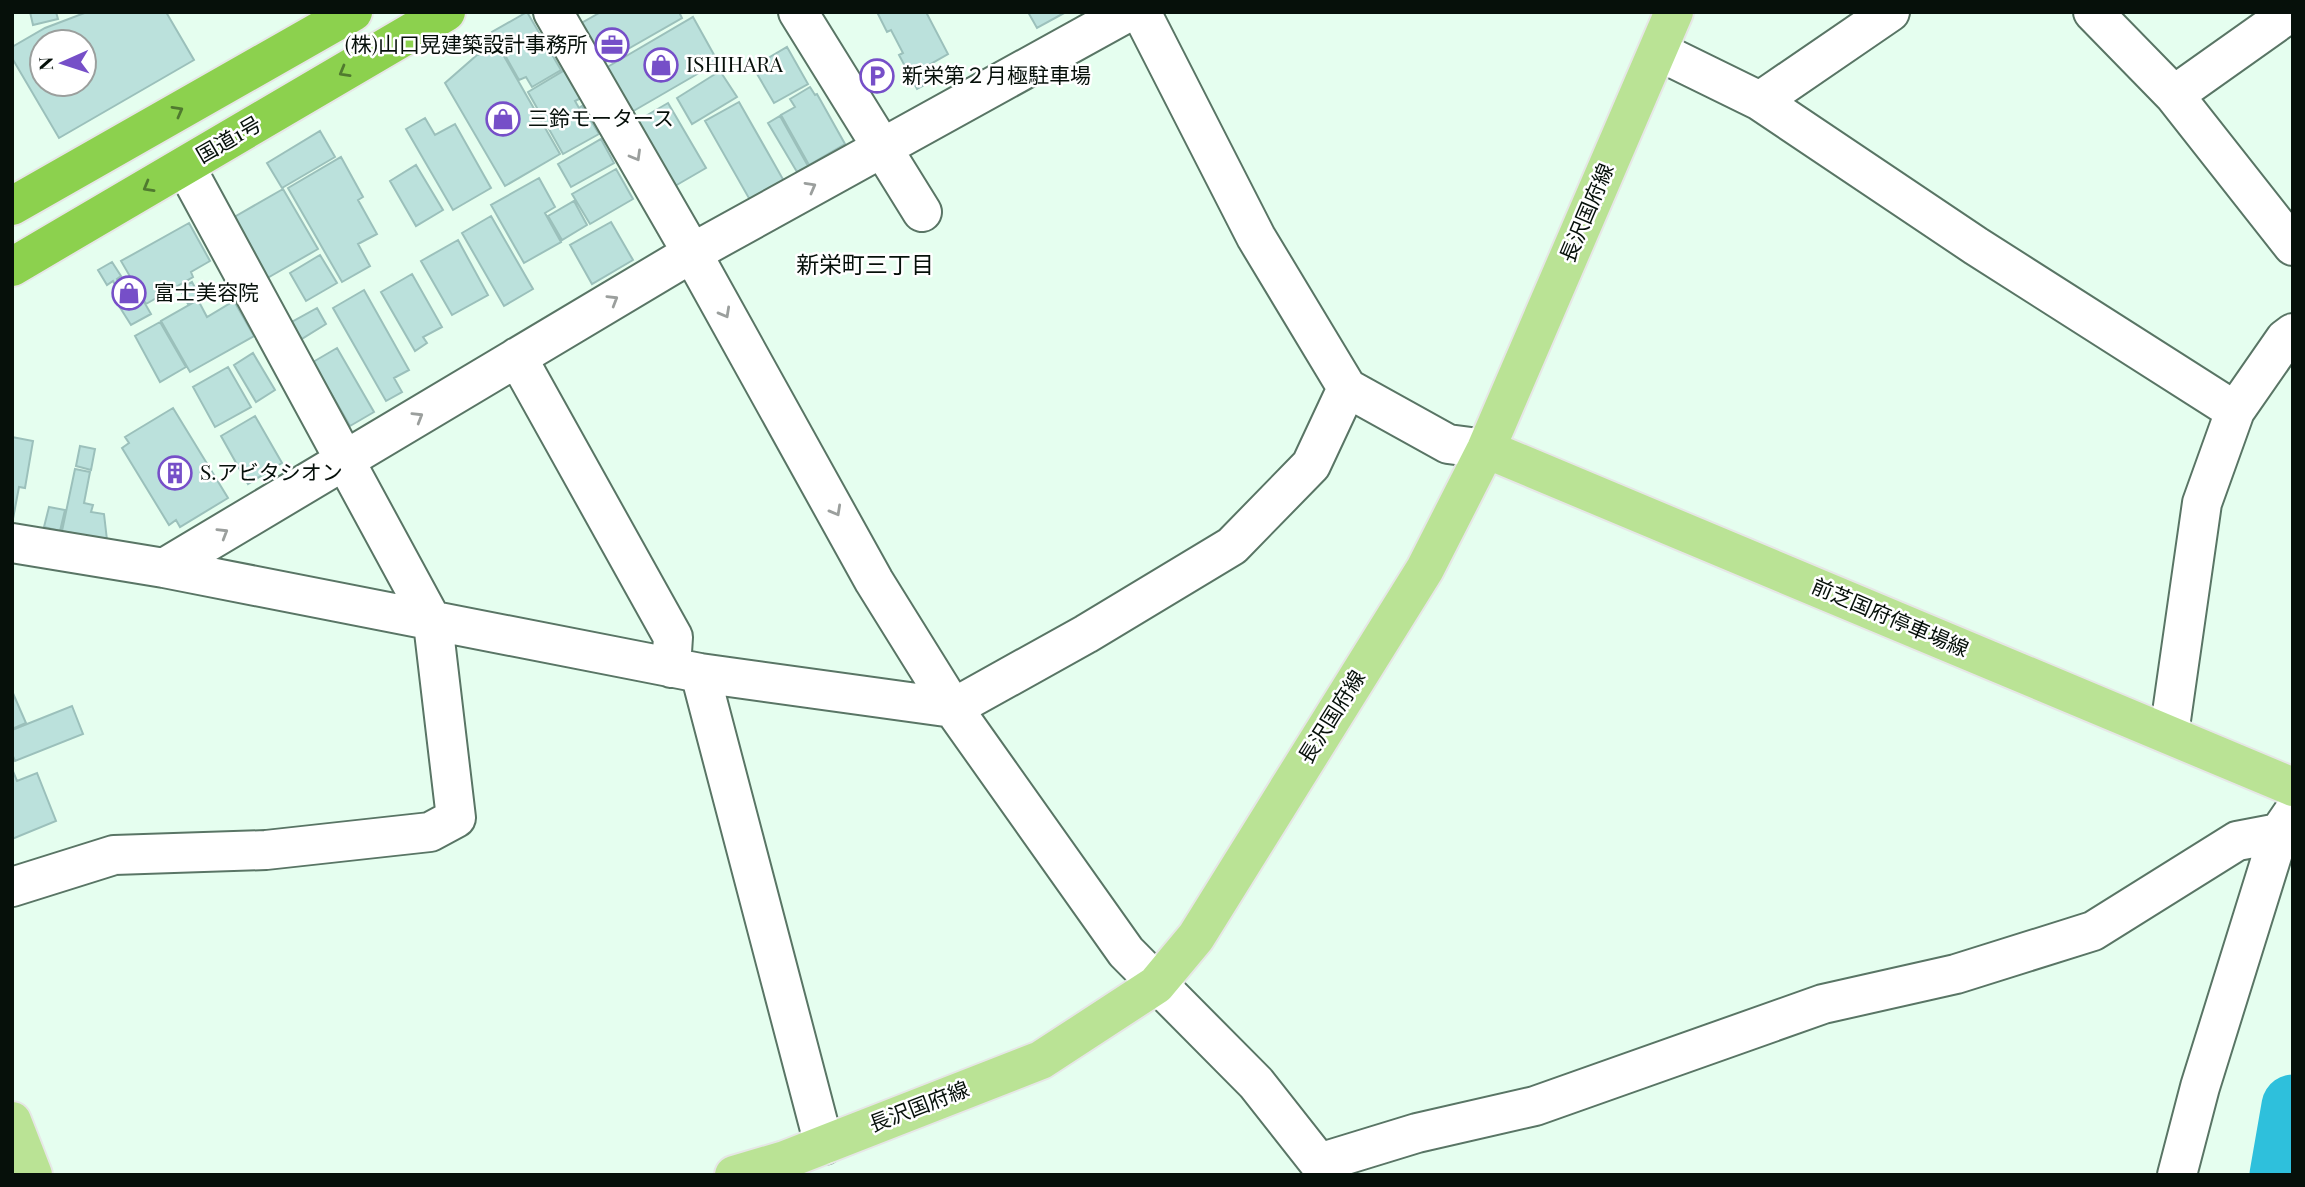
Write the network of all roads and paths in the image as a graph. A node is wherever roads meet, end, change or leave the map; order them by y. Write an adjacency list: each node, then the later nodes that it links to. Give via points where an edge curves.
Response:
1 (353, 12): 16 (highway, one-way to 1)
2 (446, 12): 15 (highway, 国道1号, one-way to 15)
3 (553, 12): 19 (street, one-way to 19)
4 (798, 12): 14 (street)
5 (1128, 12): 14 (street)
6 (1142, 12): 23 (street, via 1256,237)
7 (1674, 12): 11 (main road, 長沢国府線)
8 (1889, 12): 13 (street)
9 (2094, 12): 12 (street)
10 (2291, 12): 12 (street)
11 (1658, 51): 13 (street); 25 (main road, 長沢国府線)
12 (2174, 95): 18 (street)
13 (1759, 101): 24 (street)
14 (882, 148): 17 (street); 19 (street, one-way to 14)
15 (185, 166): 20 (highway, 国道1号, one-way to 20); 26 (street)
16 (12, 206)
17 (922, 212)
18 (2292, 242)
19 (692, 253): 22 (street, one-way to 19); 31 (street, one-way to 31, via 874,581)
20 (12, 267)
21 (2293, 333): 24 (street)
22 (517, 357): 26 (street, one-way to 22); 30 (street, via 673,637)
23 (1347, 388): 25 (street, via 1448,444); 31 (street, via 1311,465 1232,546)
24 (2235, 411): 32 (street, via 2202,503)
25 (1486, 449): 32 (main road, 前芝国府停車場線); 36 (main road, 長沢国府線, via 1426,569 1195,937)
26 (345, 460): 28 (street, one-way to 26); 29 (street)
27 (12, 543): 28 (street)
28 (164, 568): 29 (street)
29 (433, 623): 30 (street); 35 (street, via 456,818 430,832 266,850 114,855)
30 (685, 671): 31 (street); 38 (street)
31 (953, 708): 36 (street, via 1126,952)
32 (2169, 734): 33 (main road, 前芝国府停車場線)
33 (2293, 787)
34 (2286, 823): 39 (street, via 2237,841 2093,931 1956,974 1823,1003 1535,1106 1417,1133); 42 (street, via 2200,1087)
35 (12, 887)
36 (1156, 985): 38 (main road, 長沢国府線, via 1041,1059); 39 (street, via 1256,1083)
37 (15, 1132): 40 (main road)
38 (824, 1144): 41 (main road, 長沢国府線)
39 (1322, 1169)
40 (33, 1175)
41 (734, 1175)
42 (2177, 1175)

